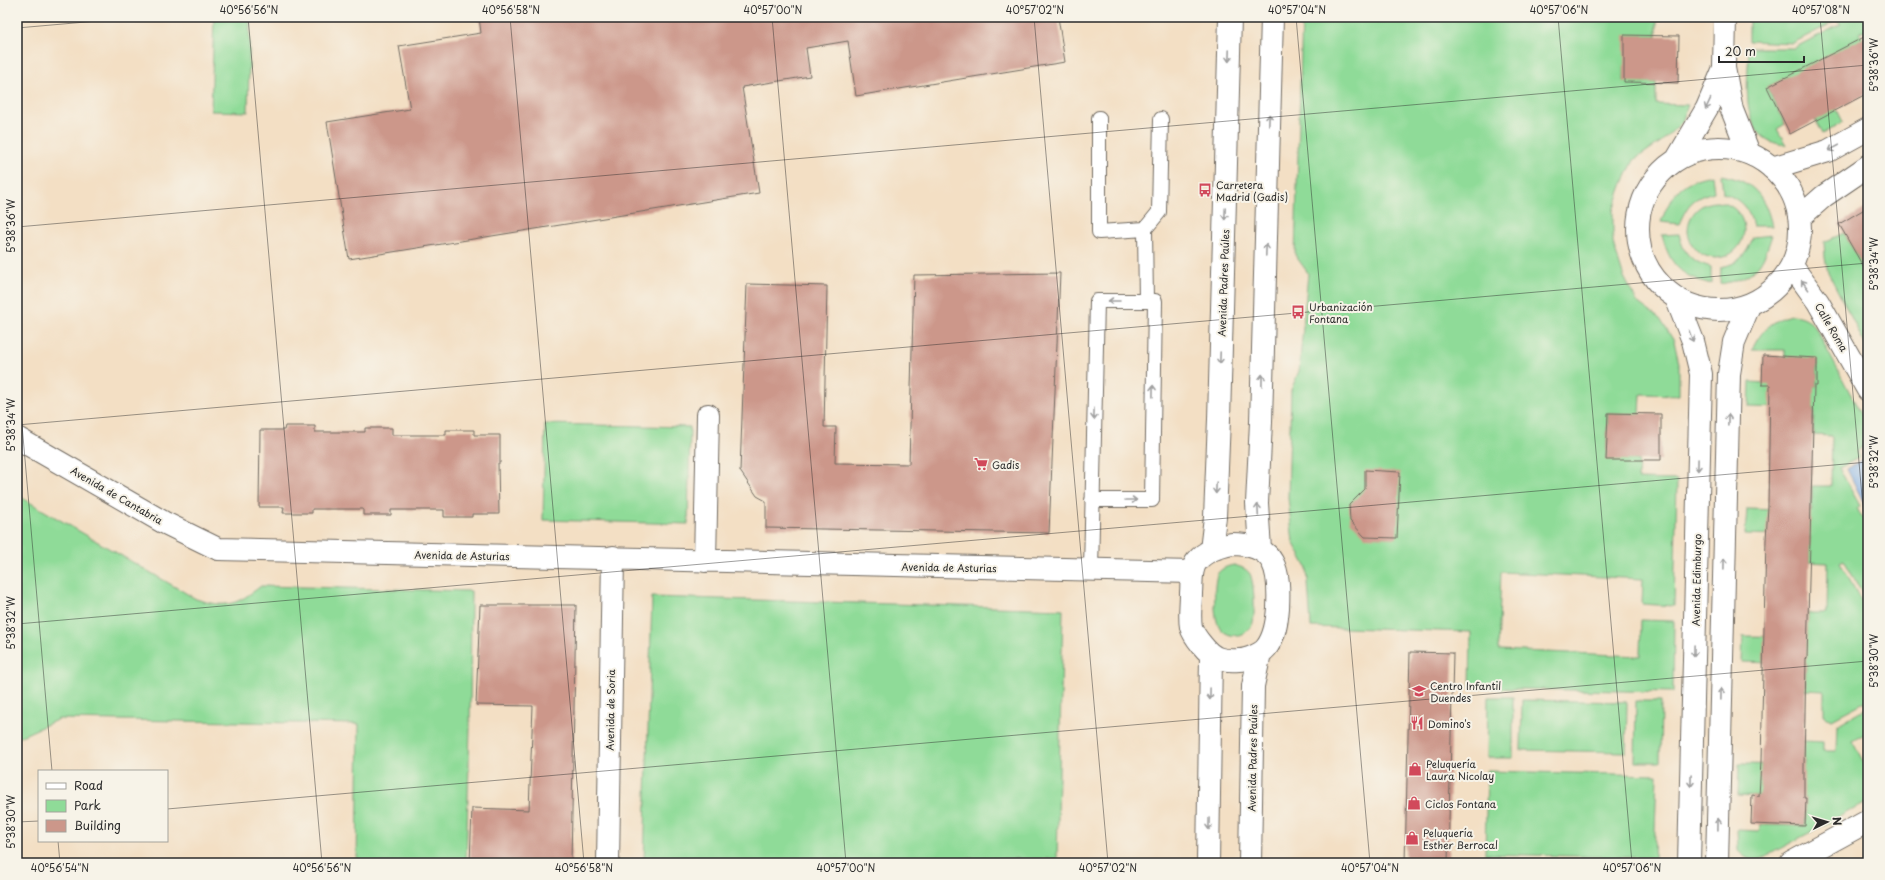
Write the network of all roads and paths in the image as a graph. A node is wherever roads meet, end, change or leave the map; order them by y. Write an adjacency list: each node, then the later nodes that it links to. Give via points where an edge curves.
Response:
1 (1230, 17): 24 (main road, Avenida Padres Paúles, one-way to 24, via 1218,434 1215,517)
2 (1272, 17): 23 (main road, one-way to 2, via 1258,503)
3 (1725, 17): 4 (main road)
4 (1724, 68): 8 (main road, via 1732,110); 9 (main road, one-way to 9, via 1707,108)
5 (1099, 118): 13 (lane, via 1099,232)
6 (1161, 119): 13 (lane, via 1160,212)
7 (1868, 129): 11 (main road, one-way to 11, via 1828,151)
8 (1749, 153): 9 (main road, via 1712,148); 11 (main road)
9 (1677, 159): 15 (main road, via 1657,175 1643,197 1637,222 1640,252 1654,280)
10 (1868, 166): 12 (main road, via 1824,196)
11 (1772, 168): 12 (main road, via 1790,190)
12 (1799, 218): 14 (main road, via 1799,243)
13 (1145, 229): 16 (lane)
14 (1792, 266): 17 (main road, via 1774,290); 18 (main road, Calle Roma, one-way to 14, via 1818,302)
15 (1677, 300): 17 (main road, via 1712,311); 35 (main road, Avenida Edimburgo, one-way to 35, via 1693,341 1701,374)
16 (1146, 301): 21 (lane, one-way to 21, via 1097,301); 21 (lane, one-way to 16, via 1152,500 1154,301)
17 (1749, 306): 36 (main road, one-way to 17, via 1729,374 1734,342)
18 (1868, 390)
19 (708, 415): 26 (main road)
20 (17, 438): 22 (main road, Avenida de Cantabria, via 163,522)
21 (1092, 500): 27 (lane)
22 (218, 549): 25 (main road, Avenida de Asturias)
23 (1260, 549): 24 (main road, via 1246,544 1232,544); 29 (main road, via 1276,566 1278,599 1273,636)
24 (1211, 550): 28 (main road, via 1197,561)
25 (613, 557): 26 (main road, Avenida de Asturias); 32 (main road, Avenida de Soria)
26 (705, 561): 27 (main road, Avenida de Asturias)
27 (1091, 570): 28 (main road, Avenida de Asturias)
28 (1192, 572): 30 (main road, via 1192,627 1195,637)
29 (1260, 653): 30 (main road, via 1241,660 1221,660); 34 (main road, Avenida Padres Paúles, via 1253,686)
30 (1210, 655): 33 (main road, one-way to 33)
31 (1868, 821): 37 (main road)
32 (608, 863)
33 (1208, 863)
34 (1250, 863)
35 (1688, 863)
36 (1717, 863)
37 (1791, 863)

